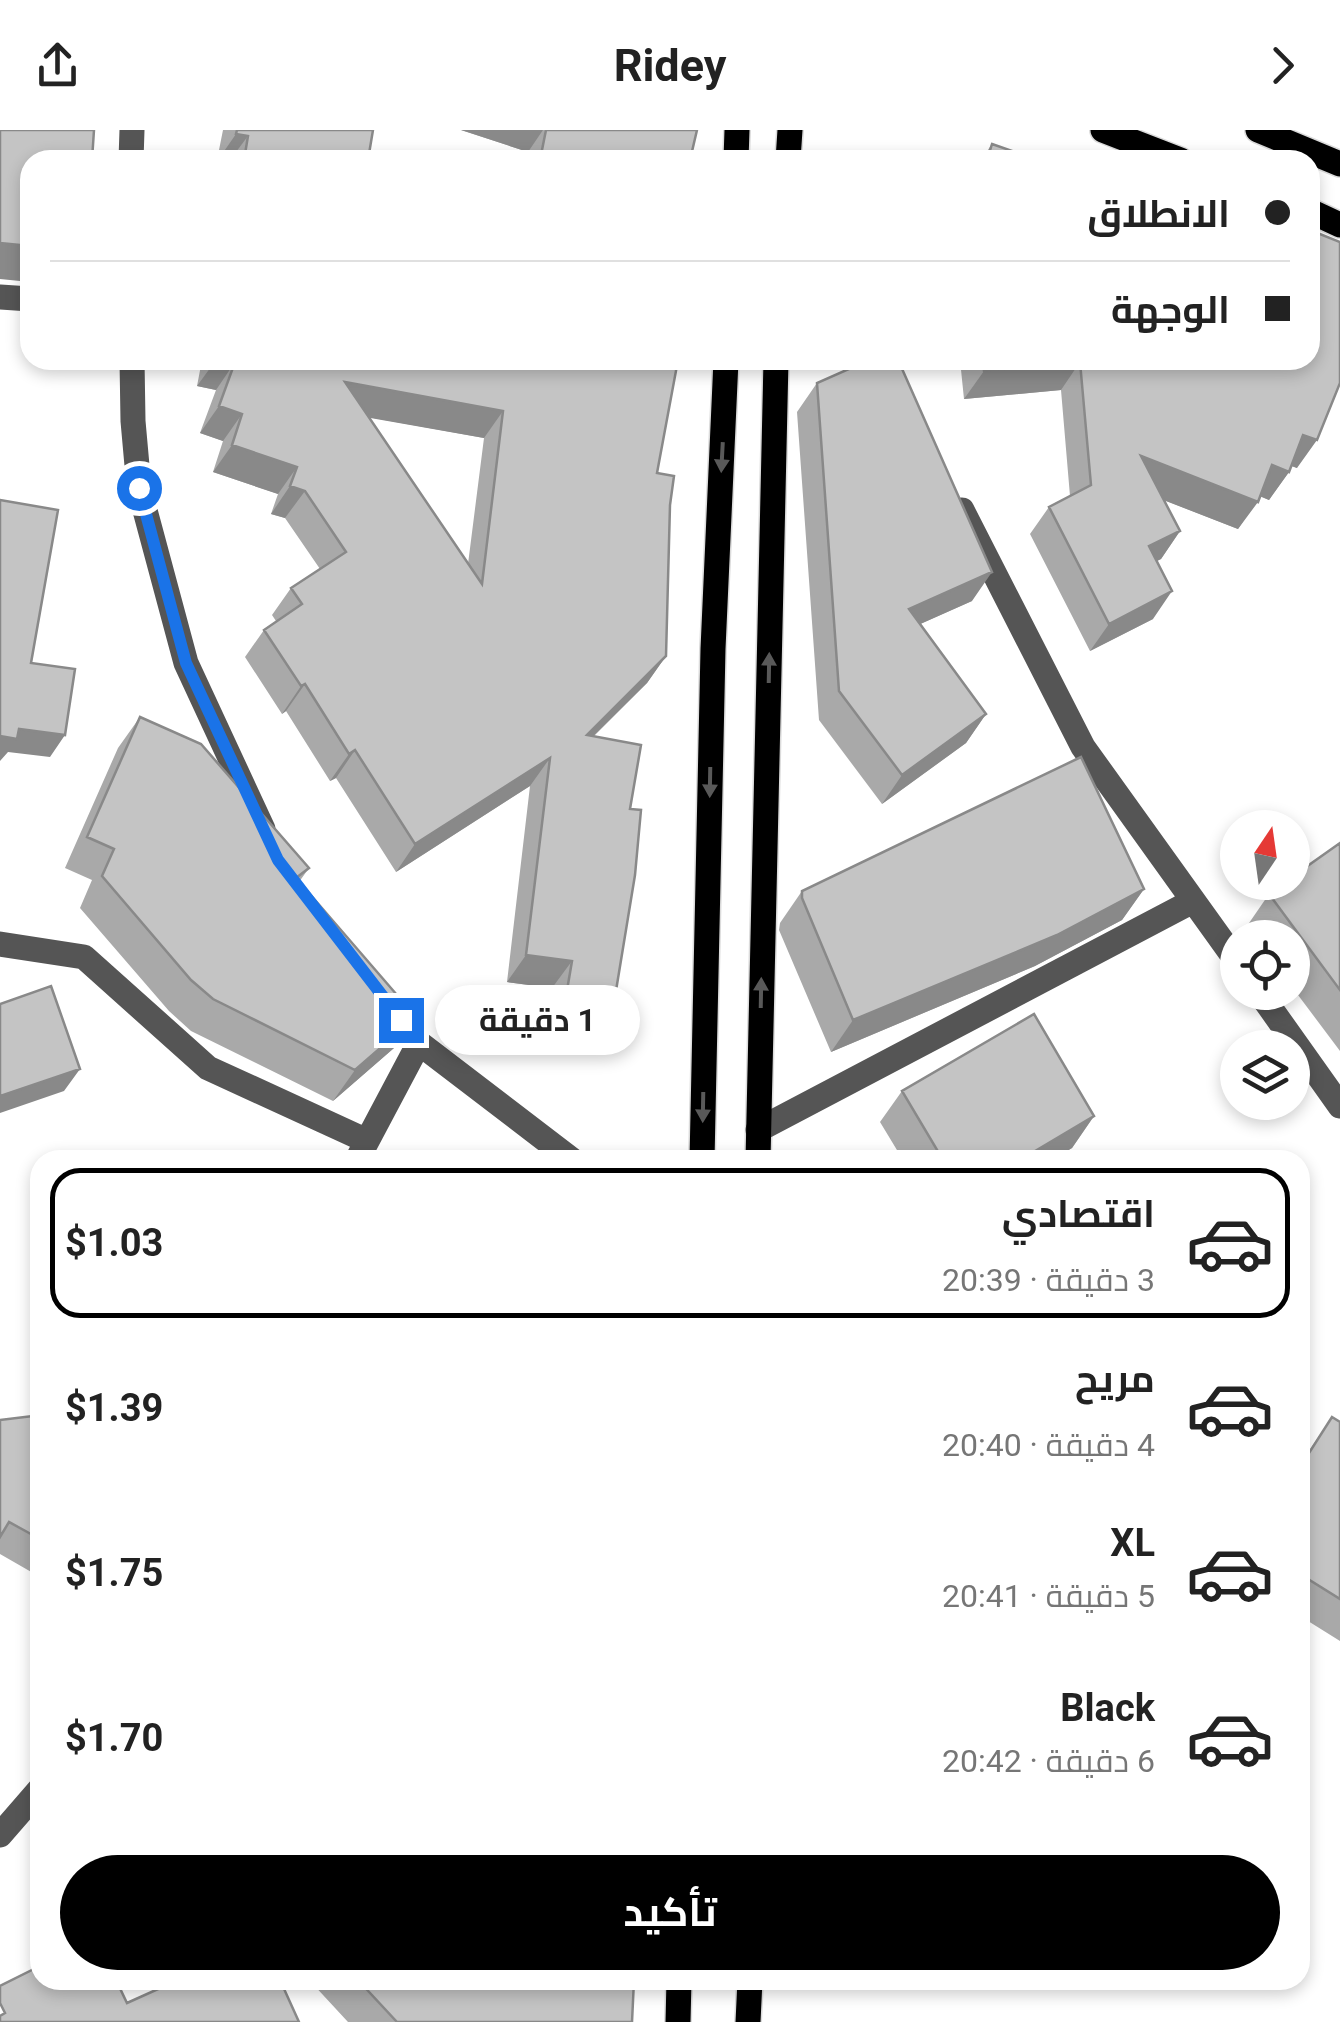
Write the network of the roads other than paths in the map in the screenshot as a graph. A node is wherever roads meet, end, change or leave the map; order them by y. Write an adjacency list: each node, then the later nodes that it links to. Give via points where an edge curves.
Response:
1 (1103, 130): 3 (main road)
2 (1258, 130): 4 (main road)
3 (1154, 150)
4 (1306, 150)
5 (132, 370): 9 (street, via 139,488 186,663)
6 (726, 370): 20 (main road, one-way to 20, via 712,649)
7 (776, 370): 17 (main road, one-way to 7)
8 (952, 489): 10 (street, via 1084,747)
9 (278, 860)
10 (1193, 902): 11 (street); 17 (street)
11 (1220, 939)
12 (0, 944): 18 (street, via 84,957 208,1068)
13 (377, 989): 15 (street)
14 (1272, 1010): 16 (street)
15 (418, 1043): 18 (street); 19 (street)
16 (1340, 1106)
17 (758, 1130): 21 (main road)
18 (361, 1150)
19 (559, 1150)
20 (702, 1150)
21 (758, 1150)
22 (30, 1800): 23 (street)
23 (0, 1835)
24 (679, 1990): 26 (main road)
25 (750, 1990): 27 (main road)
26 (678, 2022)
27 (748, 2022)

